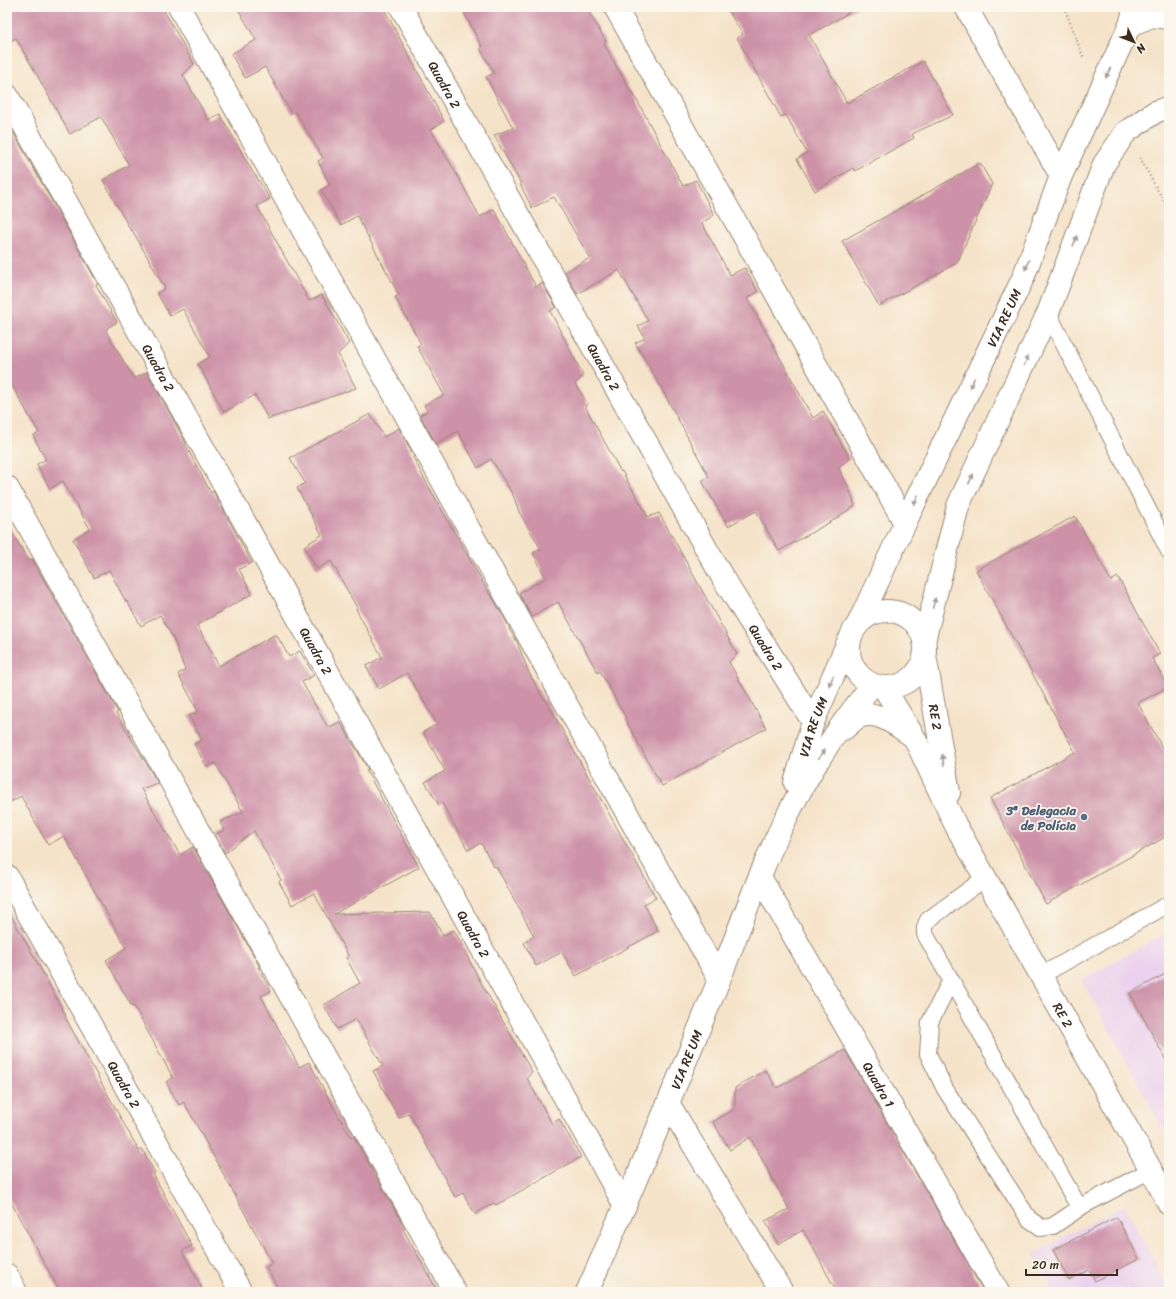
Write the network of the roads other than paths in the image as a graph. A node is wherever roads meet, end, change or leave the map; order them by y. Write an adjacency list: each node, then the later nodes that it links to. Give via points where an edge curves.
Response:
1 (179, 7): 27 (street)
2 (401, 7): 17 (street, Quadra 2, via 724,580)
3 (615, 7): 12 (street)
4 (966, 7): 9 (street)
5 (1133, 16): 6 (street); 9 (street, VIA RE UM, one-way to 9)
6 (1169, 18)
7 (7, 95): 33 (street, Quadra 2)
8 (1169, 107): 10 (street, one-way to 8, via 1104,164 1126,132 1155,112)
9 (1061, 176): 12 (street, VIA RE UM, one-way to 12, via 1023,278)
10 (1048, 314): 13 (lane); 15 (street, one-way to 10, via 958,506)
11 (7, 487): 37 (street)
12 (905, 523): 14 (street, VIA RE UM)
13 (1169, 551)
14 (855, 628): 15 (street, via 873,613 889,611 905,615 917,626); 16 (street, via 848,650 852,666 862,680); 17 (street, VIA RE UM, one-way to 17)
15 (924, 648): 16 (street, via 919,670 907,682 896,687); 21 (street, RE 2, one-way to 15, via 946,783)
16 (878, 687): 18 (street, VIA RE UM); 19 (street, RE 2)
17 (813, 722): 20 (street, VIA RE UM)
18 (836, 734): 19 (street, via 861,716 875,715); 20 (street, VIA RE UM, one-way to 18, via 817,761)
19 (914, 737): 21 (street, RE 2)
20 (782, 825): 23 (street, VIA RE UM)
21 (956, 826): 24 (street, RE 2)
22 (7, 876): 36 (street, Quadra 2)
23 (760, 876): 27 (street, VIA RE UM); 40 (street, Quadra 1)
24 (985, 878): 26 (street, RE 2); 28 (lane, via 928,920 925,927 925,934)
25 (1169, 904): 26 (lane)
26 (1040, 976): 30 (street, RE 2)
27 (719, 979): 29 (street, VIA RE UM)
28 (951, 980): 32 (lane, via 1076,1202); 32 (lane, via 930,1022 928,1054 945,1089 1029,1219 1042,1228 1053,1226)
29 (668, 1103): 33 (street, VIA RE UM); 39 (street)
30 (1151, 1170): 31 (street, RE 2); 32 (lane)
31 (1169, 1204)
32 (1084, 1205)
33 (625, 1206): 38 (street, VIA RE UM)
34 (7, 1276): 35 (street)
35 (16, 1292)
36 (241, 1292)
37 (455, 1292)
38 (587, 1292)
39 (782, 1292)
40 (998, 1292)

